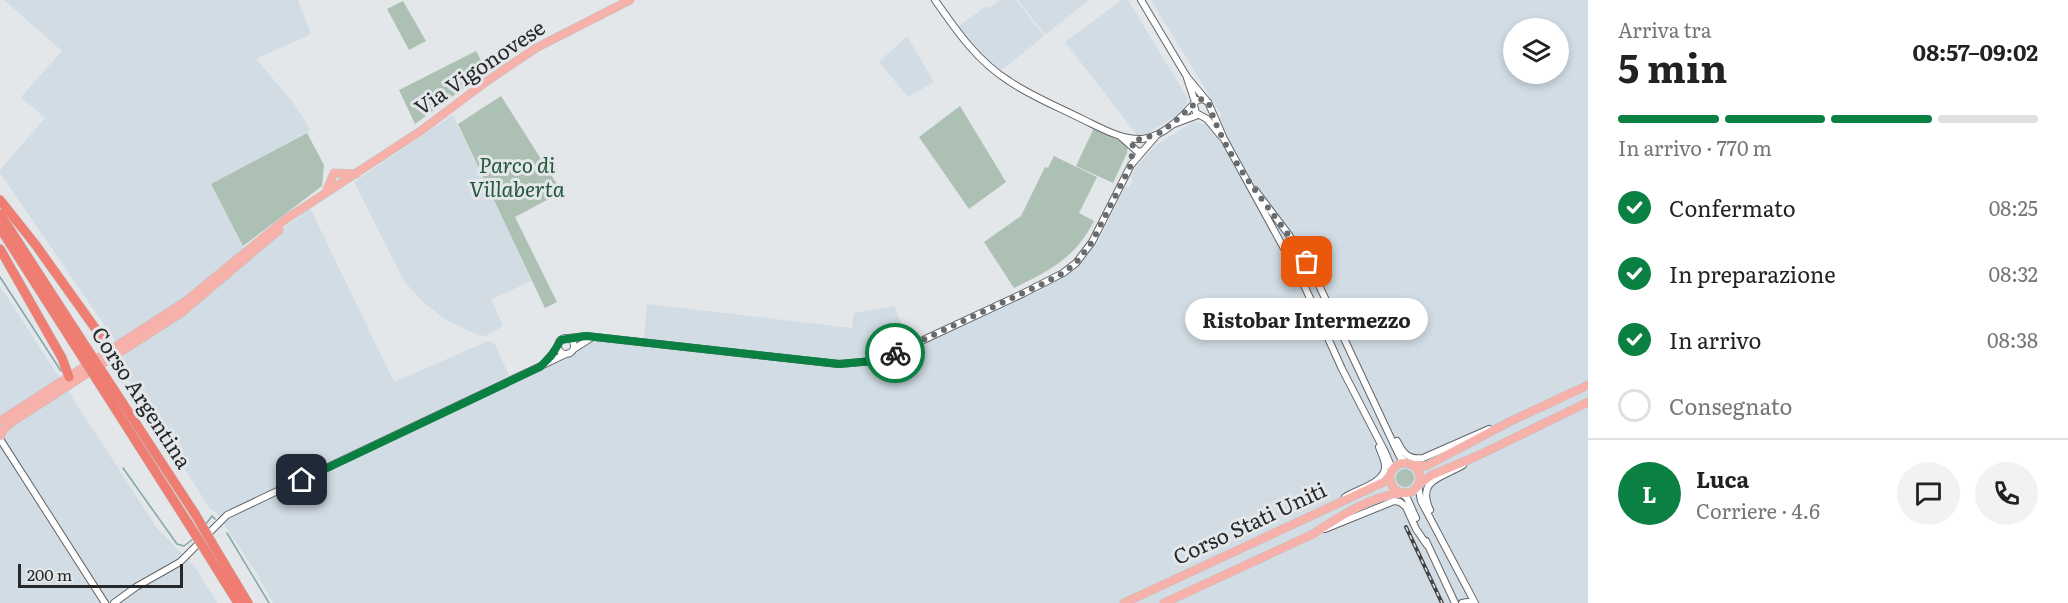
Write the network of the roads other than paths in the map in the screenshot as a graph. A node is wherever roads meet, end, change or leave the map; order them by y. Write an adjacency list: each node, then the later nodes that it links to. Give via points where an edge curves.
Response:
1 (630, 0): 18 (main road, Via Vigonovese, via 536,48 356,174 338,179)
2 (935, 0): 10 (street, via 960,36 998,74)
3 (1141, 0): 4 (street)
4 (1187, 78): 5 (street); 6 (street)
5 (1194, 103): 6 (street, via 1200,99); 7 (street, via 1194,111); 8 (street)
6 (1208, 103): 7 (street, via 1208,113); 12 (street)
7 (1200, 115): 8 (street); 12 (street)
8 (1172, 124): 9 (street)
9 (1158, 134): 11 (street); 14 (street)
10 (1120, 136): 11 (street); 13 (street)
11 (1139, 139): 13 (street, via 1131,144); 14 (street, via 1145,143)
12 (1224, 139): 16 (street)
13 (1132, 148): 14 (street); 15 (street)
14 (1144, 150): 15 (street)
15 (1131, 165): 24 (street, via 1092,242 1063,273 873,361 819,362)
16 (1249, 182): 36 (street, via 1316,279); 39 (street, via 1304,285)
17 (0, 200): 29 (highway)
18 (304, 207): 22 (main road, Via Vigonovese); 23 (main road, Via Vigonovese)
19 (0, 214): 28 (highway, Corso Argentina)
20 (0, 228): 28 (highway, Corso Argentina)
21 (0, 249): 33 (highway)
22 (168, 313): 23 (main road); 29 (main road, Via Vigonovese)
23 (166, 324): 29 (main road, Via Vigonovese)
24 (592, 337): 25 (street); 27 (street)
25 (568, 338): 26 (street, via 561,340); 27 (street)
26 (558, 347): 30 (street); 31 (street)
27 (574, 349): 30 (street)
28 (85, 352): 32 (highway, Corso Argentina, bridge)
29 (111, 353): 33 (main road, Via Vigonovese)
30 (566, 354): 31 (street)
31 (540, 367): 51 (street, via 227,515 180,562)
32 (101, 378): 52 (highway, Corso Argentina, bridge); 53 (highway, Corso Argentina, bridge, via 195,514)
33 (72, 379): 38 (main road, Via Vigonovese)
34 (1588, 385): 37 (main road)
35 (1588, 402): 40 (main road)
36 (1378, 409): 37 (street, via 1403,452 1416,459); 41 (street, via 1399,453)
37 (1509, 422): 41 (main road, via 1426,466)
38 (1, 429): 50 (street)
39 (1377, 441): 42 (street, via 1388,459); 45 (street, via 1384,474)
40 (1475, 457): 43 (main road); 47 (street, via 1426,486 1425,499)
41 (1410, 465): 42 (main road, via 1398,465); 43 (main road, via 1418,472)
42 (1390, 474): 44 (main road, via 1392,486); 45 (main road, Corso Stati Uniti, via 1379,485)
43 (1418, 485): 44 (main road, via 1411,492); 47 (street, via 1420,501)
44 (1400, 493): 46 (main road, Corso Stati Uniti, via 1377,499); 48 (street, via 1407,498)
45 (1331, 506): 54 (main road, Corso Stati Uniti)
46 (1313, 534): 48 (street, via 1394,501 1406,507); 55 (main road, Corso Stati Uniti)
47 (1439, 536): 49 (street)
48 (1427, 545): 56 (street)
49 (1474, 602): 57 (street)
50 (105, 603): 51 (street)
51 (112, 603)
52 (237, 603)
53 (248, 603)
54 (1124, 603)
55 (1164, 603)
56 (1455, 603)
57 (1462, 603)

